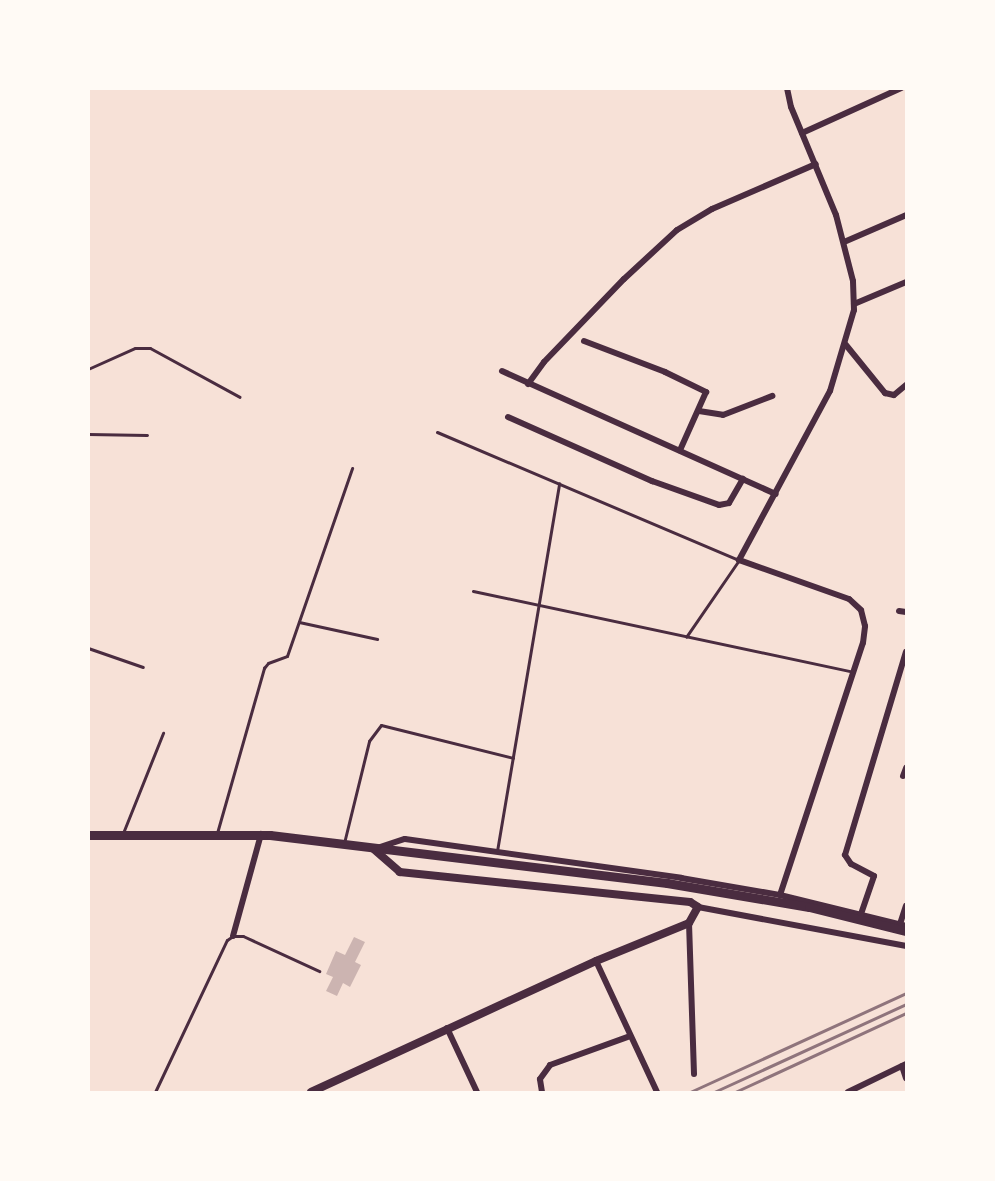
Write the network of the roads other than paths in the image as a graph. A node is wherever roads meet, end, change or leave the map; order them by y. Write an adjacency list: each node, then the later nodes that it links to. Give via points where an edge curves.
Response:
1 (787, 88): 4 (street)
2 (903, 88): 3 (street); 4 (street)
3 (906, 93)
4 (802, 133): 5 (street)
5 (816, 164): 7 (street); 14 (street, via 712,209 677,230 624,279 544,362)
6 (906, 215): 7 (street)
7 (844, 242): 9 (street)
8 (906, 282): 9 (street)
9 (854, 304): 11 (street)
10 (584, 341): 18 (street, via 704,390 706,395)
11 (846, 345): 15 (street, via 885,393 894,395); 27 (street, via 830,391)
12 (88, 369): 17 (lane, via 135,348 150,348)
13 (502, 371): 14 (street)
14 (528, 384): 23 (street)
15 (906, 385)
16 (772, 396): 18 (street, via 723,415)
17 (240, 397)
18 (699, 411): 23 (street)
19 (508, 417): 25 (street, via 652,481 719,504 729,503)
20 (437, 432): 26 (lane)
21 (88, 434): 22 (lane)
22 (147, 435)
23 (680, 450): 25 (street)
24 (351, 468): 33 (lane)
25 (743, 479): 27 (street)
26 (559, 483): 28 (lane); 30 (lane)
27 (776, 494): 28 (street)
28 (739, 560): 34 (lane); 39 (street, via 833,591 861,610 863,643)
29 (473, 591): 30 (lane)
30 (538, 607): 34 (lane); 41 (lane)
31 (899, 610): 32 (street)
32 (906, 612)
33 (299, 622): 35 (lane); 45 (lane, via 287,656 267,663 264,668)
34 (686, 637): 39 (lane)
35 (377, 639)
36 (88, 648): 38 (lane)
37 (906, 652): 54 (street, via 845,855 851,864 874,876)
38 (143, 667)
39 (853, 672): 51 (street)
40 (163, 733): 44 (lane)
41 (513, 758): 48 (lane, via 381,725 369,741); 50 (lane)
42 (906, 768): 43 (street)
43 (903, 776)
44 (123, 833): 45 (main road); 47 (main road)
45 (218, 833): 46 (main road)
46 (261, 834): 48 (main road); 57 (street)
47 (88, 835)
48 (344, 845): 49 (main road)
49 (374, 849): 50 (street, via 405,839); 53 (street, via 400,872 690,902); 56 (main road, via 729,893)
50 (497, 851): 51 (street)
51 (780, 895): 54 (street)
52 (906, 906): 56 (street)
53 (698, 907): 55 (street); 58 (street)
54 (861, 914): 56 (street)
55 (689, 923): 59 (street); 64 (street)
56 (904, 927)
57 (233, 936): 60 (lane, via 255,941); 66 (lane, via 221,951)
58 (906, 946)
59 (596, 961): 61 (street); 62 (street)
60 (319, 971)
61 (447, 1028): 67 (street); 68 (street)
62 (630, 1036): 69 (street, via 550,1065 540,1079); 70 (street)
63 (904, 1065): 65 (street); 71 (street)
64 (694, 1074)
65 (906, 1078)
66 (155, 1092)
67 (311, 1092)
68 (477, 1092)
69 (542, 1092)
70 (657, 1092)
71 (848, 1092)

